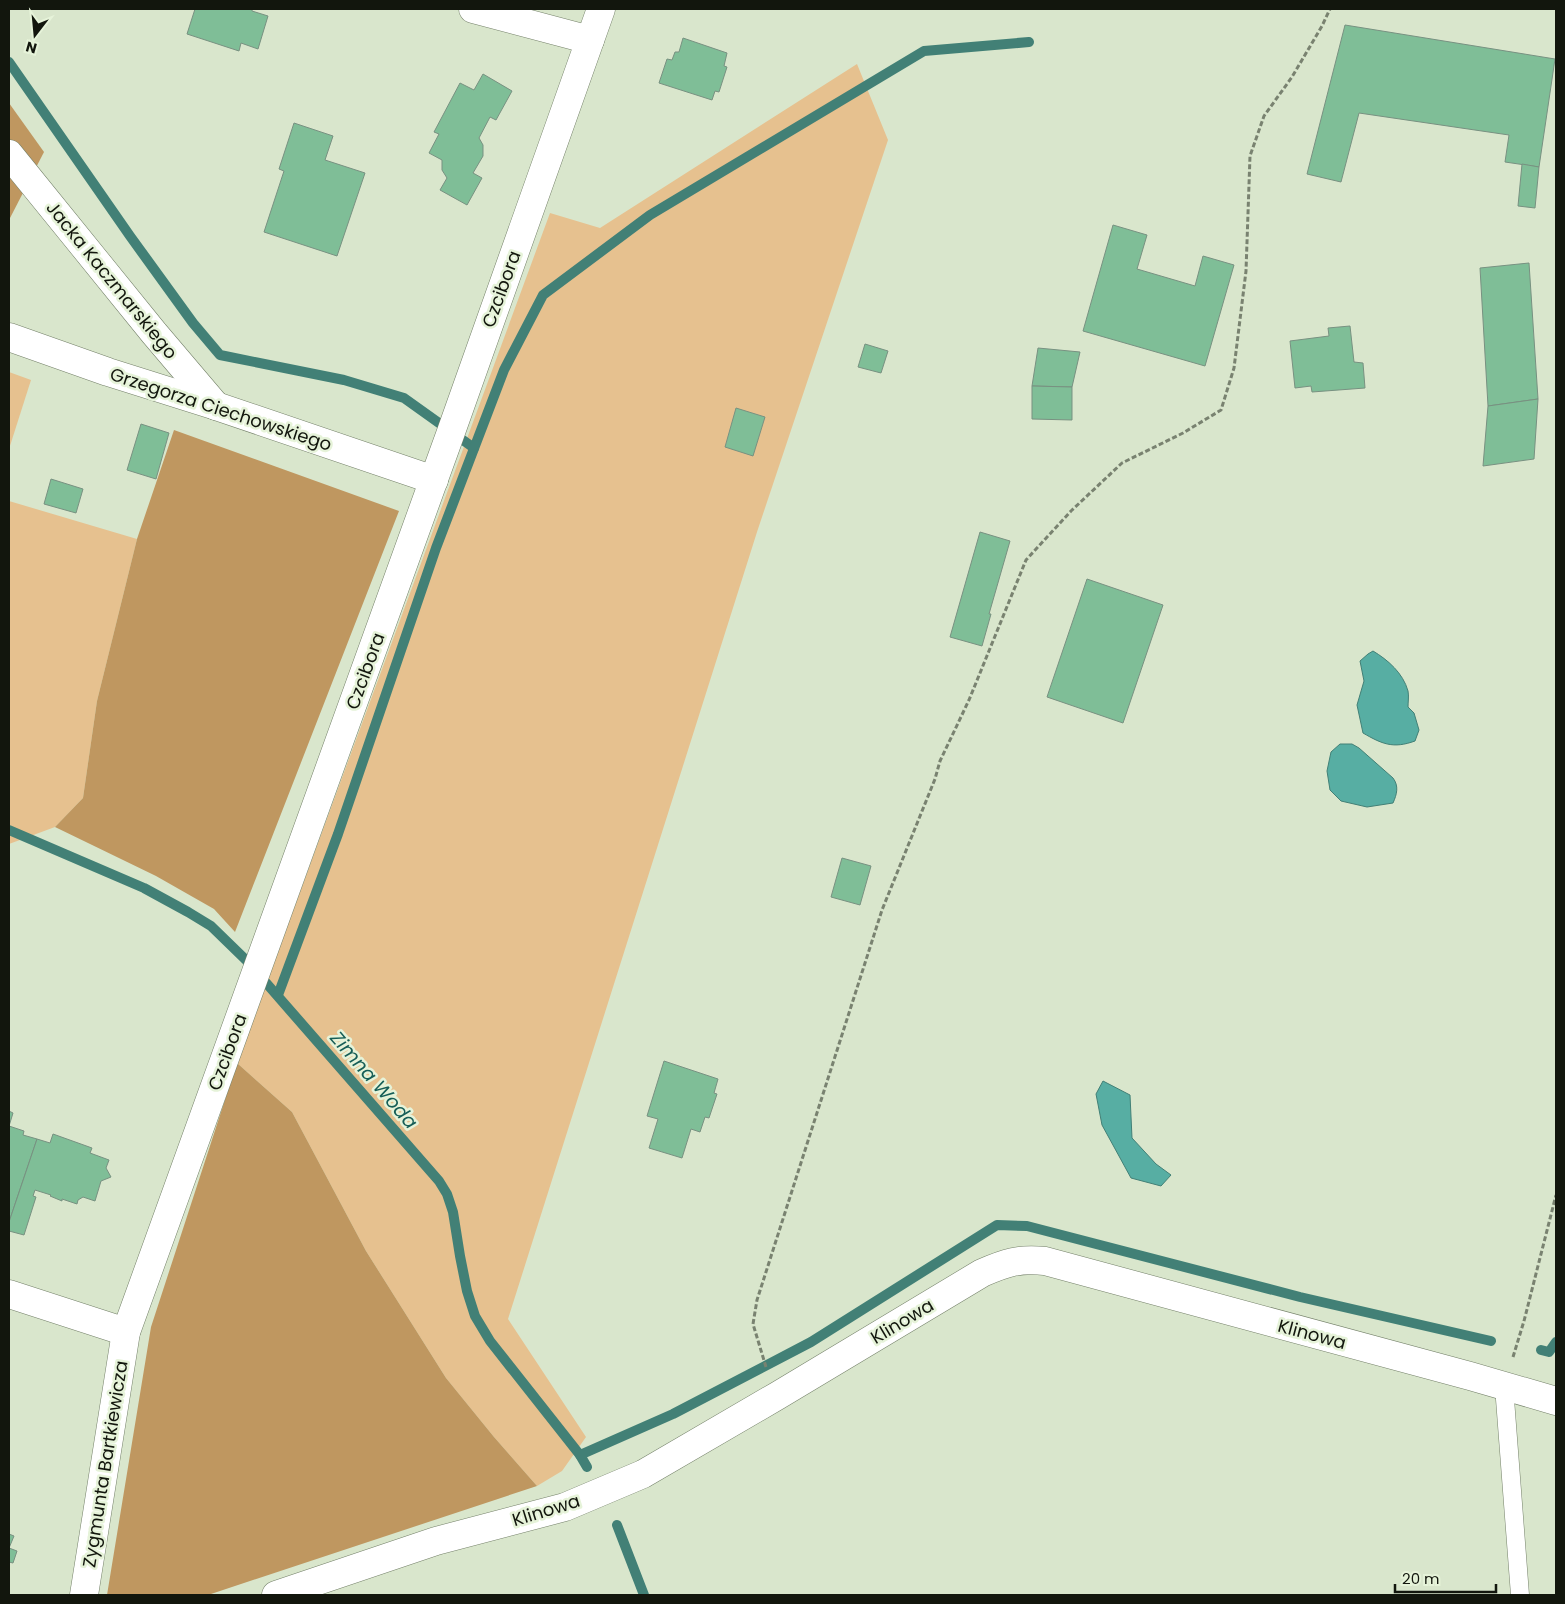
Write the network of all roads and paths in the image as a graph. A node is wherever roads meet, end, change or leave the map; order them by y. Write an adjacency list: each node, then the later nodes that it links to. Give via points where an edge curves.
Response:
1 (472, 9): 4 (street)
2 (601, 9): 4 (street, Czcibora)
3 (1330, 9): 13 (path, via 1292,78 1264,116 1250,156 1246,271 1234,368 1221,410 1122,463 1026,560 969,700 940,761 882,910 757,1300 752,1324)
4 (590, 40): 8 (street, Czcibora)
5 (9, 154): 7 (street, Jacka Kaczmarskiego)
6 (9, 337): 7 (street, Grzegorza Ciechowskiego)
7 (216, 406): 8 (street, Grzegorza Ciechowskiego)
8 (434, 480): 11 (street, Czcibora)
9 (1556, 1195): 12 (path)
10 (9, 1294): 11 (street)
11 (126, 1332): 15 (street, Zygmunta Bartkiewicza)
12 (1504, 1386): 13 (street, Klinowa, via 1029,1259 1005,1263 982,1273); 14 (street, Klinowa); 17 (lane)
13 (777, 1396): 16 (street, Klinowa, via 643,1474 565,1507 436,1541)
14 (1556, 1400)
15 (84, 1595)
16 (276, 1595)
17 (1520, 1595)

